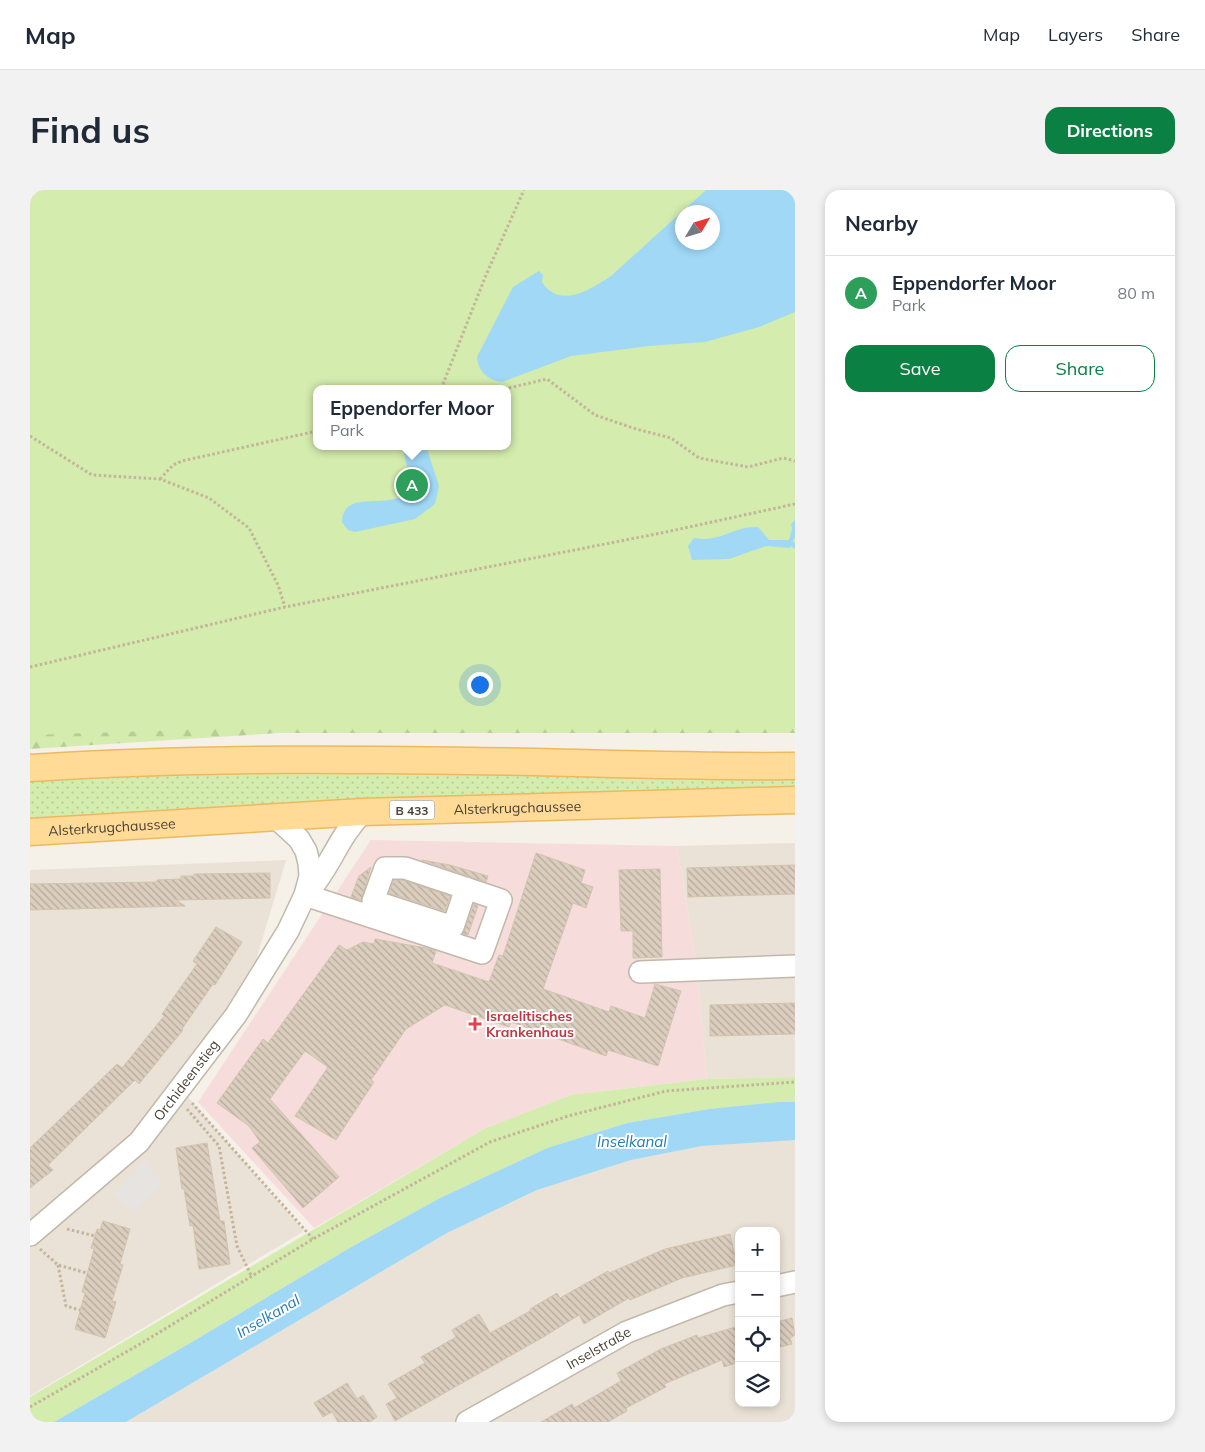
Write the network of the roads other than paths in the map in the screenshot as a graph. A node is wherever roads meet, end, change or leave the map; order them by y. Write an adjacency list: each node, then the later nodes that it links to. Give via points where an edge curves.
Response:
1 (795, 766): 2 (main road, via 270,760)
2 (30, 768)
3 (795, 800): 4 (main road, Alsterkrugchaussee / B 433)
4 (363, 812): 5 (main road, Alsterkrugchaussee / B 433); 8 (street, Orchideenstieg, via 348,827)
5 (274, 816): 6 (main road, Alsterkrugchaussee / B 433); 8 (street, Orchideenstieg, via 294,833 306,850 310,869)
6 (30, 832)
7 (466, 888): 8 (street, via 502,900 482,953)
8 (305, 895): 11 (street, Orchideenstieg, via 288,931 236,1015 139,1142)
9 (795, 966): 10 (street)
10 (640, 972)
11 (30, 1235)
12 (795, 1282): 13 (street)
13 (780, 1285)
14 (735, 1293): 15 (street, Inselstraße, via 627,1332)
15 (467, 1422)

